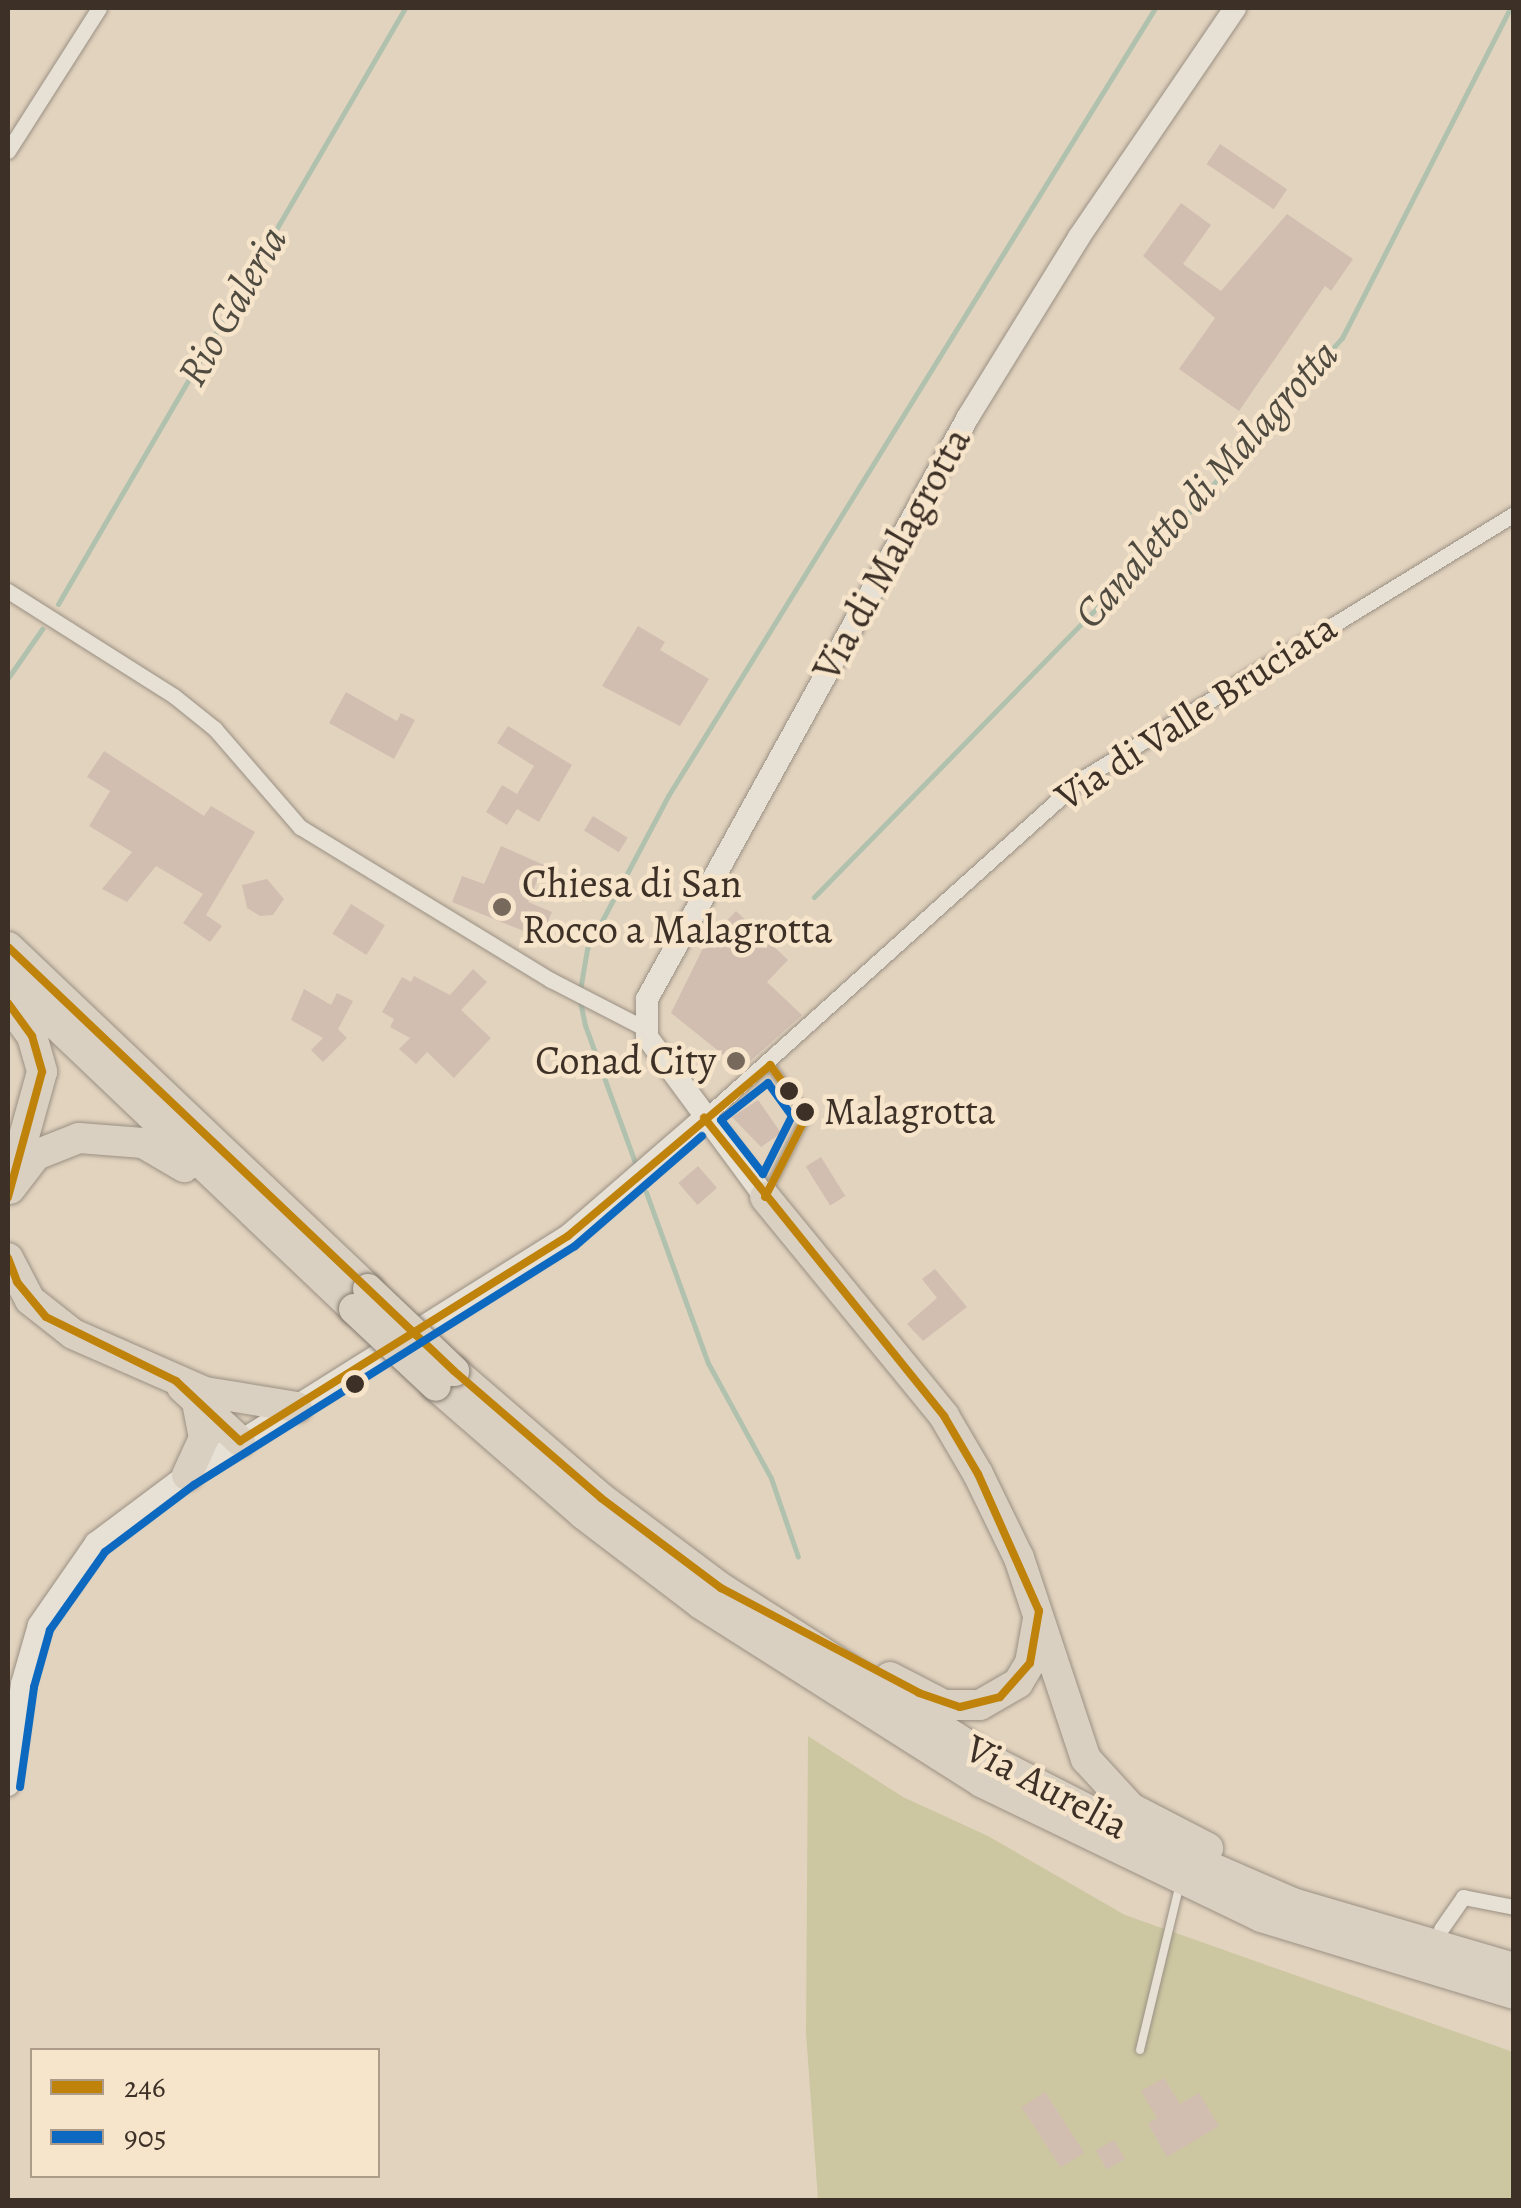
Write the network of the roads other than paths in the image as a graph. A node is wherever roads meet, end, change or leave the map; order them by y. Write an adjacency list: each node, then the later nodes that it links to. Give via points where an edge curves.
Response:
1 (99, 8): 3 (street)
2 (1235, 8): 9 (main road, Via di Malagrotta, via 1079,237 968,417 653,984)
3 (8, 150)
4 (1514, 514): 10 (street, Via di Valle Bruciata, via 1080,780)
5 (8, 591): 9 (street, via 216,730 300,826 550,980)
6 (8, 947): 15 (highway, Via Aurelia)
7 (8, 980): 15 (highway, Via Aurelia)
8 (8, 1003): 12 (highway, via 32,1036 42,1072)
9 (644, 1028): 11 (main road)
10 (770, 1065): 11 (street, Via di Valle Bruciata); 13 (lane, via 807,1115)
11 (704, 1118): 13 (main road); 18 (main road, via 568,1236)
12 (9, 1193): 15 (highway, via 36,1154 63,1142 109,1136 151,1146 185,1168 297,1272)
13 (765, 1197): 22 (highway, via 944,1416 995,1507)
14 (8, 1258): 17 (highway, via 25,1294 58,1326)
15 (361, 1299): 16 (highway, Via Aurelia, bridge)
16 (445, 1378): 21 (highway, Via Aurelia); 24 (highway, Via Aurelia, via 582,1514 802,1672 1010,1798)
17 (197, 1392): 18 (highway); 19 (highway, via 237,1419); 20 (highway, via 204,1438)
18 (296, 1407): 19 (main road)
19 (240, 1440): 20 (main road)
20 (187, 1475): 23 (main road, via 96,1543 48,1607 27,1661)
21 (721, 1588): 22 (highway, via 919,1694 960,1707 980,1705 1018,1683 1030,1663); 25 (highway, Via Aurelia, via 996,1763)
22 (1039, 1611): 25 (highway, via 1074,1730 1104,1786 1131,1808 1218,1854)
23 (8, 1785)
24 (1181, 1883): 29 (highway, Via Aurelia); 34 (lane)
25 (1247, 1884): 26 (highway, Via Aurelia)
26 (1293, 1903): 28 (highway, via 1328,1894); 31 (highway, Via Aurelia)
27 (1514, 1907): 28 (street, via 1464,1897)
28 (1441, 1929): 30 (highway)
29 (1344, 1947): 32 (highway, Via Aurelia); 33 (highway, via 1405,1975)
30 (1514, 1952)
31 (1514, 1968)
32 (1514, 1994)
33 (1514, 2008)
34 (1140, 2050)

